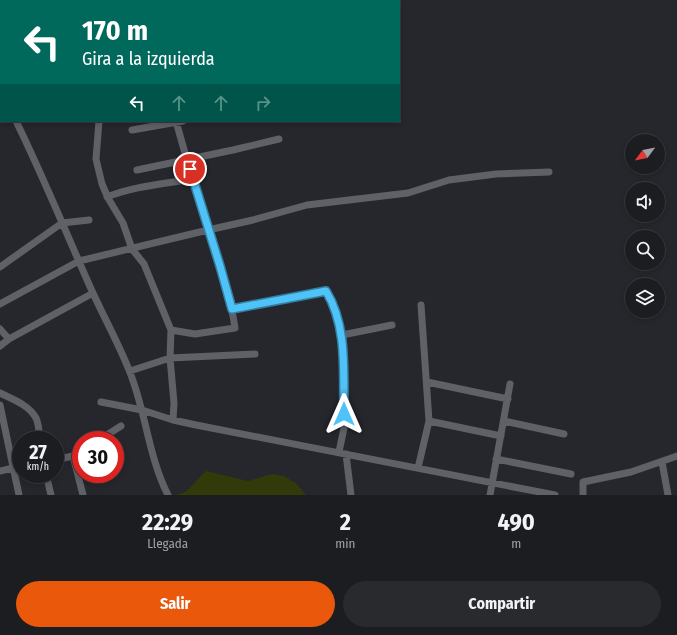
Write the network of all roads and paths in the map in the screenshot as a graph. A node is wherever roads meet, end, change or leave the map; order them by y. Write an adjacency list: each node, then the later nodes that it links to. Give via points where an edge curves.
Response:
1 (16, 122): 12 (street)
2 (99, 122): 10 (street, via 96,159)
3 (178, 122): 4 (street); 6 (street)
4 (132, 130)
5 (279, 138): 6 (street)
6 (187, 159): 7 (street); 9 (street)
7 (137, 170)
8 (550, 172): 13 (street, via 496,174 449,180 408,192 307,205)
9 (192, 179): 10 (street); 13 (street)
10 (107, 197): 14 (street, via 123,223)
11 (89, 220): 12 (street)
12 (62, 223): 15 (street); 16 (street)
13 (208, 230): 14 (street); 20 (street)
14 (132, 249): 15 (street); 23 (street, via 144,264)
15 (79, 261): 17 (street); 18 (street)
16 (0, 267)
17 (93, 293): 25 (street); 29 (street)
18 (0, 304)
19 (421, 305): 30 (street)
20 (232, 309): 23 (street, via 234,328 195,334); 24 (street, via 326,291 333,302)
21 (392, 325): 24 (street)
22 (0, 329): 25 (street)
23 (171, 330): 28 (street)
24 (342, 335): 45 (street)
25 (9, 339): 26 (street)
26 (0, 346)
27 (255, 354): 28 (street)
28 (170, 358): 29 (street); 37 (street)
29 (130, 371): 36 (street)
30 (427, 382): 33 (street); 38 (street)
31 (510, 384): 33 (street)
32 (0, 393): 41 (street, via 31,412 36,419)
33 (508, 399): 39 (street)
34 (101, 402): 36 (street)
35 (0, 405): 49 (street)
36 (142, 410): 37 (street); 61 (street, via 160,480)
37 (173, 420): 45 (street)
38 (429, 421): 44 (street); 51 (street)
39 (504, 421): 43 (street); 44 (street)
40 (121, 426): 42 (street)
41 (38, 431)
42 (113, 431)
43 (564, 434)
44 (501, 436): 47 (street)
45 (342, 453): 51 (street); 62 (street)
46 (677, 456): 48 (street)
47 (496, 459): 53 (street); 54 (street)
48 (662, 462): 65 (street, via 631,472 582,482); 66 (street)
49 (12, 463)
50 (12, 468): 52 (street)
51 (418, 468): 54 (street)
52 (0, 471)
53 (571, 474)
54 (492, 482): 63 (street); 64 (street)
55 (16, 483): 58 (street)
56 (48, 483): 59 (street)
57 (80, 483): 60 (street)
58 (18, 495)
59 (51, 495)
60 (83, 495)
61 (168, 495)
62 (351, 495)
63 (490, 495)
64 (555, 495)
65 (583, 495)
66 (668, 495)

